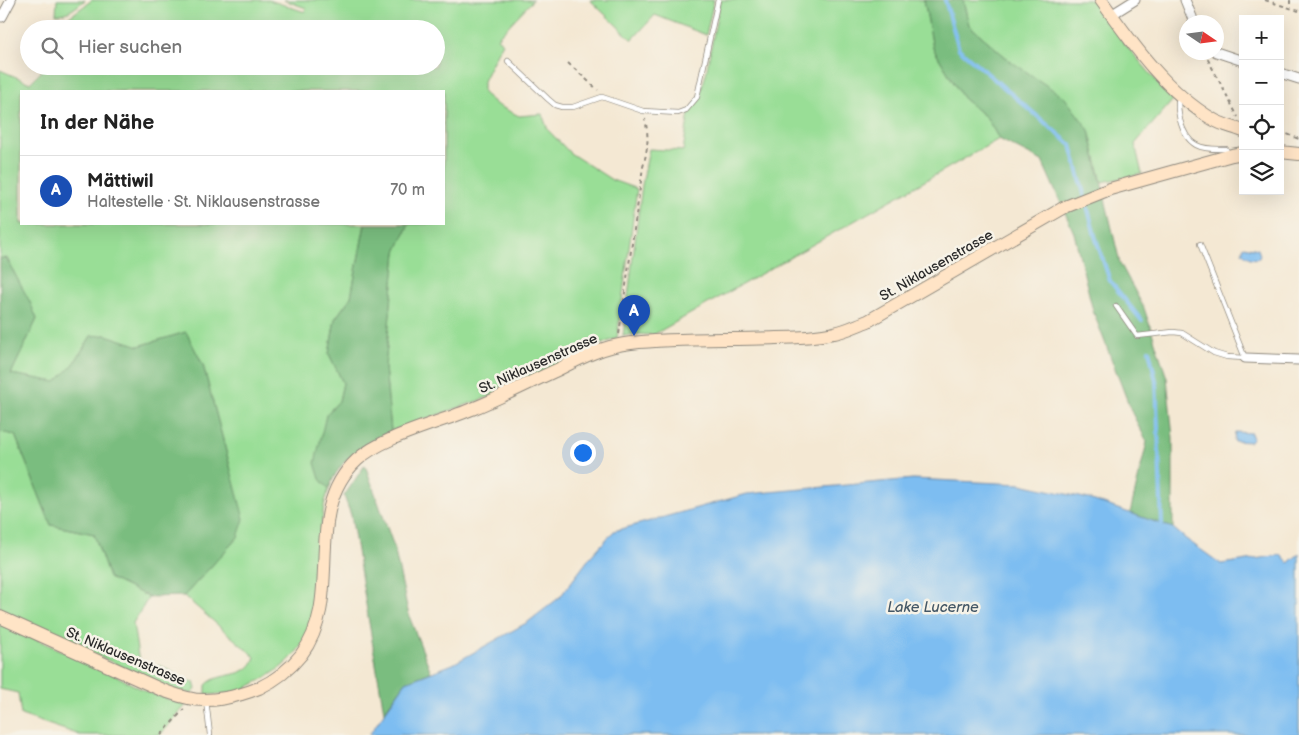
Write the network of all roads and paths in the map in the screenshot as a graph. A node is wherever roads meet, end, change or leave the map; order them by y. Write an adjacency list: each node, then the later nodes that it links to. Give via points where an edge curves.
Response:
1 (11, 0): 12 (street)
2 (718, 0): 22 (lane, via 697,97 692,105 678,113)
3 (1101, 0): 10 (street)
4 (1135, 0): 10 (street)
5 (1185, 0): 11 (street)
6 (1265, 0): 8 (path)
7 (1290, 0): 8 (path)
8 (1290, 8): 9 (path)
9 (1299, 11)
10 (1112, 14): 20 (street, via 1144,58)
11 (1191, 15)
12 (2, 17)
13 (1224, 55): 15 (street)
14 (1208, 60): 23 (path)
15 (1240, 60)
16 (508, 61): 21 (lane, via 555,105 573,107)
17 (568, 63): 21 (path)
18 (1284, 74): 19 (street)
19 (1299, 79)
20 (1179, 94): 24 (street, via 1216,120); 30 (lane, via 1178,111 1189,141 1211,149 1226,149)
21 (602, 96): 22 (lane)
22 (643, 111): 33 (path, via 648,149)
23 (1239, 120)
24 (1239, 125)
25 (1284, 132): 26 (path)
26 (1299, 138)
27 (1284, 152): 29 (street)
28 (1239, 154): 30 (street, St. Niklausenstrasse)
29 (1299, 154)
30 (1228, 156): 33 (street, St. Niklausenstrasse, via 1110,189 1065,207 868,321 837,333)
31 (1200, 244): 34 (lane)
32 (1116, 306): 34 (lane, via 1136,336 1182,333 1214,353)
33 (618, 345): 38 (street, St. Niklausenstrasse, via 592,352 472,409 380,444 357,460 342,477 329,509 324,596 309,644 292,666 274,681 235,697)
34 (1245, 358): 35 (street)
35 (1299, 360)
36 (0, 616): 37 (street, St. Niklausenstrasse, via 162,690)
37 (190, 699): 38 (street, St. Niklausenstrasse); 39 (path)
38 (206, 699): 40 (lane)
39 (161, 735)
40 (210, 735)

